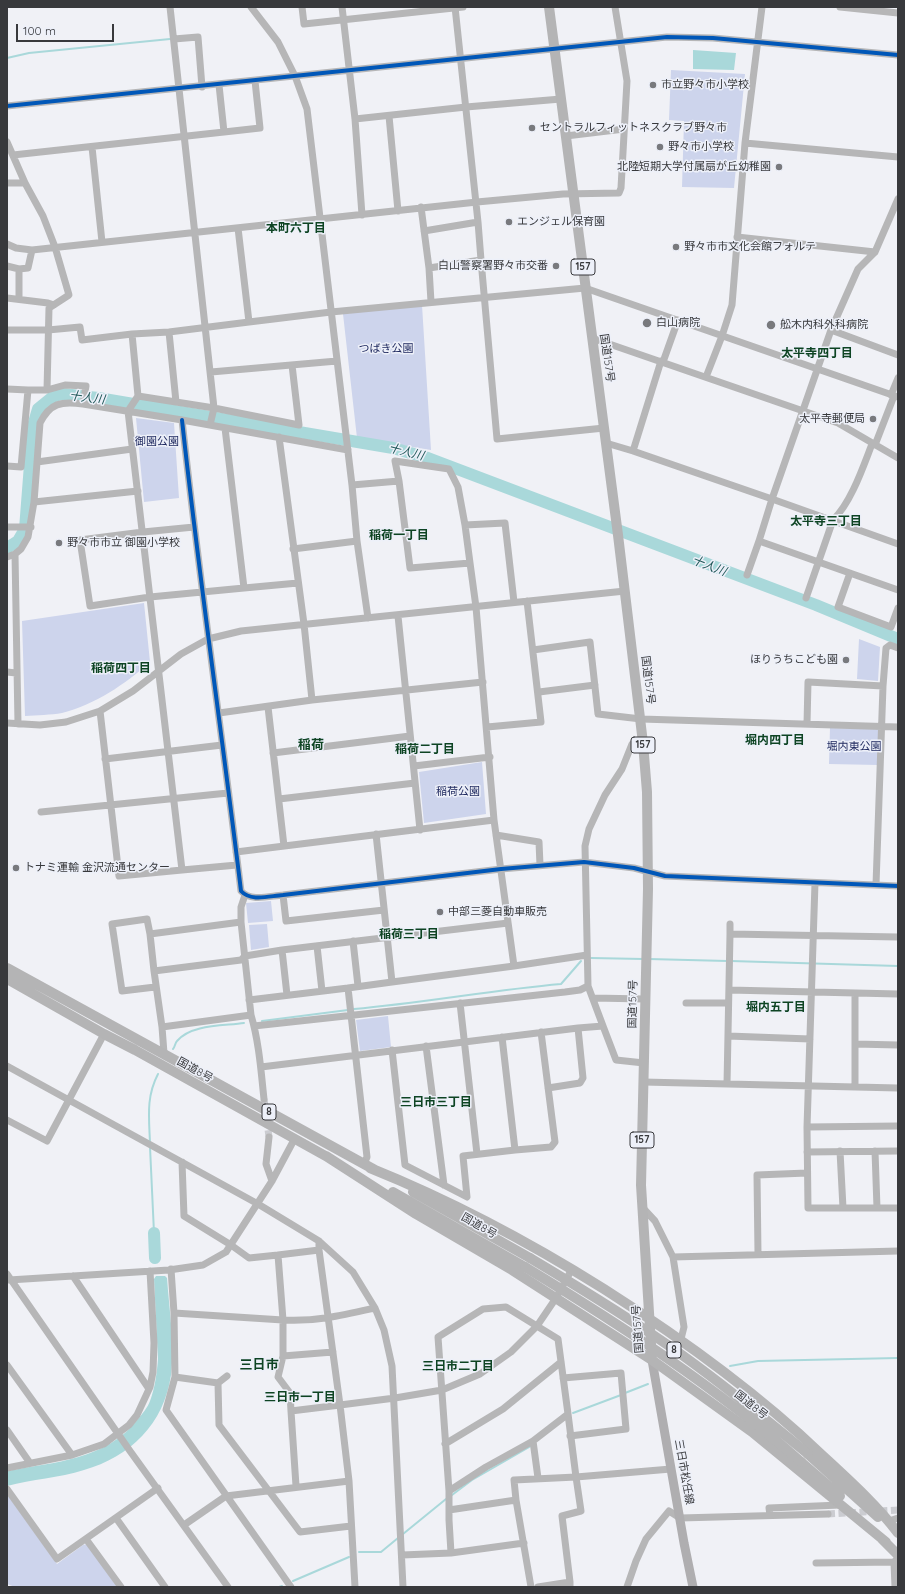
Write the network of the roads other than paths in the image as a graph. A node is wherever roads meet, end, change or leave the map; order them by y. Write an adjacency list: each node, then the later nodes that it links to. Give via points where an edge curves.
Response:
1 (170, 7): 12 (street)
2 (251, 7): 19 (street, via 278,42)
3 (302, 7): 11 (street, via 304,24)
4 (342, 7): 11 (street)
5 (458, 7): 11 (street); 17 (street)
6 (549, 7): 15 (highway, 国道157号 / 157)
7 (615, 7): 14 (street)
8 (762, 7): 13 (street)
9 (840, 7): 10 (street)
10 (898, 13)
11 (343, 21): 18 (street)
12 (174, 39): 22 (street, via 198,37); 23 (street)
13 (756, 42): 14 (street, via 667,37); 16 (street); 34 (street)
14 (621, 43): 15 (street); 29 (street, via 627,81)
15 (555, 50): 17 (street); 24 (highway, 国道157号 / 157)
16 (898, 55)
17 (460, 59): 18 (street); 26 (street)
18 (349, 70): 19 (street); 28 (street)
19 (295, 76): 20 (street); 46 (street, via 307,109)
20 (255, 81): 21 (street); 30 (street, via 260,128)
21 (219, 85): 22 (street); 30 (street)
22 (202, 86): 23 (street)
23 (178, 88): 25 (street); 32 (street)
24 (561, 99): 26 (street); 31 (highway, 国道157号 / 157)
25 (7, 106)
26 (466, 107): 27 (street); 42 (street)
27 (389, 116): 28 (street); 44 (street)
28 (355, 119): 45 (street)
29 (624, 129): 31 (street); 40 (street, via 621,188 618,193)
30 (224, 132): 32 (street)
31 (566, 136): 40 (highway, 国道157号 / 157)
32 (184, 137): 35 (street); 50 (street)
33 (7, 142): 36 (street)
34 (745, 144): 37 (street); 51 (street)
35 (92, 147): 36 (street); 52 (street)
36 (13, 155): 39 (street)
37 (898, 157)
38 (7, 182): 39 (street)
39 (25, 183): 54 (street, via 43,216)
40 (574, 194): 42 (street); 61 (highway, 国道157号 / 157)
41 (898, 199): 56 (street)
42 (477, 202): 43 (street); 47 (street)
43 (421, 207): 44 (street); 49 (street)
44 (398, 211): 45 (street)
45 (362, 214): 46 (street)
46 (321, 219): 48 (street); 67 (street)
47 (478, 222): 49 (street); 57 (street)
48 (238, 228): 50 (street); 69 (street)
49 (424, 231): 59 (street)
50 (194, 232): 52 (street); 70 (street)
51 (737, 237): 56 (street); 76 (street, via 732,305)
52 (102, 242): 54 (street)
53 (7, 244): 55 (street)
54 (55, 247): 55 (street); 66 (street, via 69,295)
55 (32, 250): 60 (street, via 28,268)
56 (875, 252): 73 (street, via 858,269)
57 (481, 260): 59 (street); 63 (street)
58 (7, 266): 60 (street)
59 (429, 268): 65 (street)
60 (19, 269): 64 (street)
61 (586, 288): 63 (street); 68 (street); 77 (highway, 国道157号 / 157)
62 (7, 298): 64 (street)
63 (485, 298): 65 (street); 99 (street, via 497,440)
64 (19, 299): 66 (street)
65 (431, 302): 67 (street)
66 (54, 305): 72 (street, via 49,308)
67 (332, 312): 69 (street); 79 (street)
68 (678, 320): 76 (street); 80 (street)
69 (249, 322): 70 (street)
70 (205, 326): 74 (street); 83 (street)
71 (7, 330): 72 (street)
72 (48, 330): 75 (street, via 80,327 82,340); 88 (street)
73 (831, 330): 78 (street); 82 (street)
74 (169, 332): 75 (street); 92 (street)
75 (132, 334): 90 (street)
76 (722, 336): 82 (street); 84 (street)
77 (592, 338): 80 (street); 99 (highway, 国道157号 / 157)
78 (898, 355)
79 (337, 361): 81 (street); 103 (street)
80 (662, 362): 84 (street); 105 (street)
81 (292, 365): 83 (street); 95 (street, via 299,425)
82 (818, 369): 89 (street); 94 (street)
83 (211, 372): 95 (street)
84 (706, 377): 94 (street)
85 (898, 378): 89 (street)
86 (7, 389): 87 (street)
87 (28, 390): 88 (street); 108 (street, via 21,467)
88 (47, 390): 91 (street, via 65,385 86,386)
89 (894, 396): 102 (street)
90 (137, 398): 92 (street); 93 (street)
91 (83, 402): 93 (street); 107 (street, via 57,404 45,412 40,423)
92 (176, 402): 95 (street)
93 (130, 410): 96 (street); 104 (street)
94 (803, 410): 102 (street, via 838,423); 112 (street)
95 (214, 411): 97 (street)
96 (182, 420): 97 (street); 118 (street)
97 (211, 424): 98 (street)
98 (225, 428): 100 (street); 131 (street)
99 (604, 428): 101 (highway, 国道157号 / 157)
100 (279, 437): 103 (street); 123 (street)
101 (606, 443): 105 (street); 133 (highway, 国道157号 / 157)
102 (874, 445): 106 (street); 114 (street, via 855,486 838,516)
103 (348, 448): 110 (street)
104 (132, 449): 107 (street); 111 (street)
105 (633, 451): 112 (street)
106 (898, 458)
107 (37, 462): 113 (street)
108 (7, 466)
109 (399, 481): 110 (street); 115 (street, via 395,461 449,469 458,486); 127 (street, via 410,568)
110 (352, 485): 120 (street)
111 (138, 491): 113 (street); 119 (street)
112 (772, 499): 114 (street); 121 (street)
113 (34, 502): 117 (street)
114 (833, 520): 122 (street); 126 (street)
115 (465, 524): 127 (street); 138 (street, via 505,522)
116 (7, 527): 117 (street)
117 (29, 527): 124 (street, via 28,537)
118 (194, 528): 119 (street); 134 (street)
119 (142, 532): 135 (street); 135 (street, via 80,540 90,606)
120 (357, 541): 123 (street); 142 (street)
121 (760, 541): 126 (street); 129 (street)
122 (898, 544)
123 (293, 549): 130 (street)
124 (15, 554): 125 (street); 149 (street)
125 (7, 557)
126 (818, 562): 128 (street); 136 (street)
127 (470, 563): 139 (street)
128 (850, 573): 132 (street); 140 (street, via 838,607 891,627)
129 (747, 575)
130 (298, 583): 131 (street); 143 (street)
131 (244, 588): 134 (street)
132 (898, 590)
133 (625, 591): 137 (street); 159 (highway, 国道157号 / 157)
134 (204, 593): 135 (street); 144 (street)
135 (150, 597): 147 (street)
136 (806, 598)
137 (527, 601): 138 (street); 146 (street)
138 (514, 602): 139 (street)
139 (476, 607): 141 (street); 150 (street)
140 (898, 608)
141 (398, 616): 142 (street); 153 (street)
142 (368, 618): 143 (street)
143 (304, 624): 144 (street, via 241,631); 155 (street)
144 (208, 639): 147 (street, via 181,654); 158 (street)
145 (898, 648): 152 (street, via 890,645 886,648)
146 (533, 650): 151 (street, via 590,642); 154 (street)
147 (159, 671): 157 (street); 169 (street)
148 (7, 672): 149 (street)
149 (16, 673): 161 (street)
150 (483, 682): 153 (street); 163 (street)
151 (595, 685): 154 (street); 159 (street, via 598,714)
152 (883, 686): 162 (street, via 808,682); 164 (street)
153 (406, 690): 155 (street); 166 (street)
154 (539, 692): 163 (street, via 541,722)
155 (312, 700): 156 (street)
156 (268, 707): 158 (street); 170 (street)
157 (100, 711): 161 (street, via 66,722); 172 (street)
158 (219, 713): 168 (street)
159 (641, 719): 162 (street); 167 (highway, 国道157号 / 157)
160 (7, 723): 161 (street)
161 (18, 724)
162 (806, 724): 164 (street)
163 (487, 727): 171 (street)
164 (882, 727): 165 (street); 194 (street)
165 (898, 727)
166 (410, 736): 170 (street); 173 (street)
167 (643, 743): 186 (street, via 632,744 622,769 605,795 589,829); 191 (highway, 国道157号 / 157)
168 (222, 745): 169 (street); 175 (street)
169 (169, 750): 172 (street); 176 (street)
170 (273, 753): 177 (street)
171 (490, 757): 173 (street); 180 (street)
172 (105, 759): 178 (street)
173 (414, 766): 174 (street)
174 (415, 783): 177 (street); 181 (street)
175 (228, 793): 176 (street); 185 (street)
176 (175, 799): 178 (street); 190 (street)
177 (279, 800): 184 (street)
178 (110, 806): 179 (street); 190 (street, via 119,876)
179 (41, 812)
180 (494, 820): 181 (street); 183 (street)
181 (420, 830): 182 (street)
182 (376, 834): 184 (street); 192 (street)
183 (496, 835): 188 (street, via 538,842); 189 (street)
184 (284, 846): 185 (street)
185 (236, 852): 187 (street)
186 (584, 862): 188 (street); 191 (street, via 634,868); 210 (street)
187 (238, 864): 190 (street); 196 (street, via 241,891)
188 (540, 865): 189 (street)
189 (501, 869): 192 (street); 200 (street)
190 (182, 870)
191 (648, 873): 193 (street); 228 (highway, 国道157号 / 157)
192 (381, 883): 197 (street); 198 (street)
193 (815, 883): 194 (street); 204 (street)
194 (876, 885): 195 (street)
195 (898, 886)
196 (244, 895): 197 (street, via 250,898); 199 (street)
197 (283, 895): 198 (street, via 286,921)
198 (384, 910): 205 (street)
199 (241, 922): 202 (street); 211 (street)
200 (508, 923): 205 (street); 212 (street)
201 (730, 924): 203 (street)
202 (150, 934): 214 (street); 219 (street, via 147,919 112,924 122,991)
203 (730, 934): 204 (street); 221 (street)
204 (814, 936): 206 (street); 223 (street)
205 (387, 937): 207 (street); 216 (street)
206 (898, 937)
207 (353, 942): 208 (street); 217 (street)
208 (316, 946): 209 (street); 222 (street)
209 (282, 950): 211 (street); 226 (street)
210 (587, 955): 212 (street); 218 (street)
211 (245, 956): 214 (street, via 241,960); 229 (street)
212 (514, 966): 216 (street)
213 (7, 968): 249 (highway, 国道8号 / 8)
214 (154, 971): 219 (street)
215 (7, 979): 240 (highway, 国道8号 / 8)
216 (392, 982): 217 (street)
217 (358, 986): 220 (street)
218 (588, 986): 227 (street); 232 (street, via 580,990)
219 (156, 987): 237 (street)
220 (348, 988): 222 (street); 234 (street)
221 (729, 990): 223 (street); 231 (street)
222 (322, 991): 226 (street)
223 (812, 992): 224 (street); 243 (street)
224 (855, 993): 225 (street); 245 (street)
225 (898, 994)
226 (287, 995): 229 (street)
227 (593, 998): 228 (street); 236 (street)
228 (645, 999): 251 (highway, 国道157号 / 157)
229 (249, 1000): 233 (street)
230 (686, 1003): 231 (street)
231 (728, 1003): 241 (street)
232 (460, 1004): 234 (street); 244 (street)
233 (251, 1015): 235 (street); 237 (street)
234 (351, 1015): 235 (street); 250 (street)
235 (254, 1026): 253 (street)
236 (603, 1026): 238 (street); 251 (street, via 616,1060)
237 (162, 1027): 249 (street)
238 (578, 1028): 239 (street); 258 (street, via 583,1078 580,1083)
239 (541, 1032): 242 (street); 258 (street)
240 (104, 1034): 261 (street); 266 (highway, 国道8号 / 8)
241 (728, 1036): 243 (street); 255 (street)
242 (502, 1037): 244 (street); 267 (street)
243 (810, 1039): 256 (street)
244 (464, 1041): 247 (street); 272 (street)
245 (855, 1044): 246 (street); 257 (street)
246 (898, 1045)
247 (426, 1046): 248 (street); 278 (street)
248 (392, 1050): 250 (street); 278 (street, via 405,1165)
249 (164, 1054): 275 (highway, 国道8号 / 8)
250 (355, 1055): 253 (street); 275 (street)
251 (644, 1063): 254 (highway, 国道157号 / 157)
252 (7, 1066): 261 (street)
253 (261, 1067): 260 (street)
254 (642, 1082): 255 (street); 280 (highway, 国道157号 / 157)
255 (727, 1084): 256 (street)
256 (808, 1085): 257 (street); 264 (street)
257 (855, 1086): 259 (street)
258 (548, 1088): 267 (street, via 555,1142 551,1147)
259 (898, 1088)
260 (264, 1099)
261 (69, 1100): 262 (street, via 47,1141); 274 (street)
262 (7, 1120)
263 (898, 1126): 264 (street)
264 (807, 1128): 269 (street)
265 (269, 1137): 277 (street, via 266,1164)
266 (295, 1138): 273 (highway, 国道8号 / 8); 277 (street)
267 (515, 1150): 272 (street)
268 (898, 1151): 271 (street)
269 (807, 1152): 270 (street); 276 (street)
270 (840, 1152): 271 (street); 281 (street)
271 (875, 1152): 282 (street)
272 (477, 1154): 278 (street, via 463,1156 467,1197)
273 (326, 1156): 291 (highway, 国道8号 / 8); 298 (highway, via 416,1214)
274 (182, 1162): 279 (street); 285 (street, via 184,1216)
275 (367, 1166): 291 (highway, 国道8号 / 8); 293 (highway, via 451,1203)
276 (807, 1173): 281 (street, via 808,1208); 288 (street, via 757,1175)
277 (272, 1180): 279 (street)
278 (444, 1185)
279 (258, 1204): 284 (street); 285 (street)
280 (642, 1206): 290 (street, via 655,1222); 301 (highway, 国道157号 / 157)
281 (843, 1208): 282 (street)
282 (877, 1208): 283 (street)
283 (898, 1208)
284 (319, 1241): 286 (street); 299 (street, via 354,1272)
285 (231, 1245): 289 (street, via 249,1258); 292 (street, via 226,1252 203,1265)
286 (319, 1250): 289 (street); 302 (street)
287 (898, 1251): 288 (street)
288 (758, 1254): 290 (street)
289 (278, 1255): 303 (street)
290 (673, 1256): 305 (street, via 684,1327)
291 (528, 1262): 349 (highway, 国道8号 / 8, bridge, via 597,1299 682,1355 808,1454); 351 (highway, 国道8号 / 8, bridge, via 693,1376 774,1438)
292 (170, 1269): 294 (street); 300 (street)
293 (572, 1269): 298 (street); 301 (highway)
294 (151, 1270): 296 (street); 315 (street, via 154,1343 153,1372)
295 (7, 1274): 297 (street)
296 (73, 1276): 297 (street); 315 (street)
297 (9, 1280): 322 (street)
298 (556, 1298): 304 (street); 308 (highway)
299 (374, 1308): 302 (street); 317 (street, via 384,1330 392,1366)
300 (174, 1313): 303 (street); 312 (street)
301 (649, 1317): 305 (highway, 8); 308 (highway, 国道157号 / 157)
302 (328, 1319): 303 (street); 306 (street)
303 (283, 1320): 307 (street)
304 (537, 1326): 309 (street, via 558,1338); 316 (street, via 511,1352 480,1374); 316 (street, via 506,1307 483,1309 438,1337)
305 (681, 1339): 345 (highway, 8, via 786,1420)
306 (333, 1352): 307 (street); 318 (street)
307 (283, 1356): 319 (street, via 278,1377 290,1393)
308 (652, 1360): 329 (main road, 三日市松任線); 340 (highway, 8, via 752,1432)
309 (561, 1362): 313 (street); 324 (street, via 503,1408)
310 (7, 1365): 326 (street)
311 (227, 1376): 314 (street)
312 (175, 1377): 314 (street); 337 (street, via 166,1410)
313 (563, 1378): 320 (street); 323 (street, via 621,1373 626,1429)
314 (218, 1383): 336 (street, via 219,1425)
315 (149, 1389): 322 (street, via 137,1415 129,1425)
316 (442, 1390): 317 (street); 324 (street)
317 (395, 1398): 318 (street); 354 (street)
318 (340, 1405): 319 (street); 332 (street)
319 (291, 1411): 333 (street)
320 (568, 1414): 323 (street); 325 (street)
321 (7, 1430): 327 (street)
322 (117, 1432): 326 (street, via 104,1444); 334 (street)
323 (570, 1436): 330 (street)
324 (445, 1444): 338 (street)
325 (534, 1444): 331 (street); 338 (street, via 486,1467)
326 (72, 1455): 327 (street)
327 (30, 1463): 328 (street)
328 (7, 1468)
329 (671, 1469): 330 (street); 344 (main road, 三日市松任線)
330 (576, 1477): 331 (street); 357 (street, via 581,1511 562,1516)
331 (538, 1478): 339 (street, via 514,1480)
332 (350, 1481): 333 (street); 347 (street)
333 (296, 1486): 336 (street)
334 (158, 1488): 343 (street); 346 (street)
335 (7, 1489): 350 (street, via 57,1559)
336 (267, 1490): 337 (street); 347 (street, via 300,1532)
337 (226, 1496): 346 (street); 361 (street)
338 (449, 1500): 339 (street); 353 (street)
339 (516, 1500): 352 (street)
340 (840, 1505): 342 (street, via 769,1508); 351 (highway, 8)
341 (828, 1514): 342 (street)
342 (770, 1515): 344 (street)
343 (116, 1518): 350 (street); 359 (street)
344 (680, 1518): 366 (street, via 669,1511 646,1539); 367 (main road, 三日市松任線)
345 (893, 1519): 348 (highway, 8)
346 (184, 1525): 360 (street)
347 (351, 1526): 362 (street)
348 (898, 1533)
349 (898, 1537)
350 (86, 1539): 358 (street)
351 (886, 1542): 355 (highway, 国道8号 / 8)
352 (524, 1543): 353 (street); 364 (street)
353 (451, 1553): 354 (street)
354 (402, 1555): 363 (street)
355 (897, 1558): 356 (street); 368 (street)
356 (816, 1563)
357 (570, 1585): 365 (street)
358 (120, 1587)
359 (165, 1587)
360 (228, 1587)
361 (291, 1587)
362 (355, 1587)
363 (404, 1587)
364 (531, 1587)
365 (538, 1587)
366 (627, 1587)
367 (693, 1587)
368 (895, 1587)

